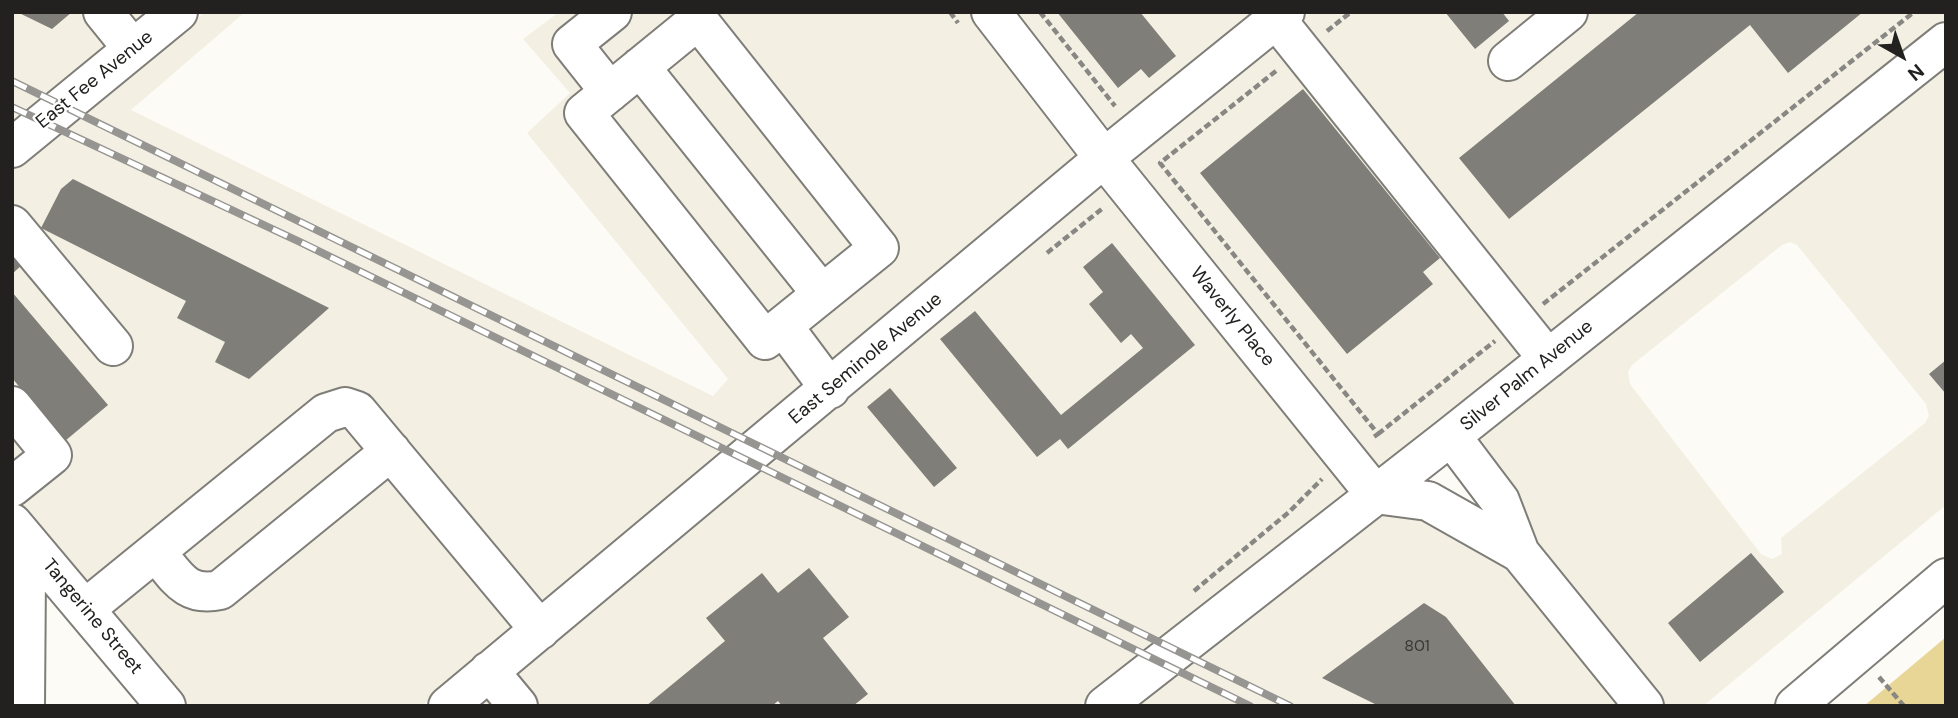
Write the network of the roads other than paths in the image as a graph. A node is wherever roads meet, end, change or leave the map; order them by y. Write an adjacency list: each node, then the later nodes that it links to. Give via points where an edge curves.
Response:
1 (103, 12): 8 (street)
2 (178, 12): 8 (street, East Fee Avenue)
3 (612, 12): 11 (street, via 572,44)
4 (992, 12): 13 (street, Waverly Place)
5 (1568, 12): 9 (street)
6 (1280, 16): 13 (street, East Seminole Avenue); 18 (street, via 1302,51)
7 (1946, 42): 18 (street, Silver Palm Avenue)
8 (133, 50): 12 (street, East Fee Avenue)
9 (1508, 61)
10 (640, 67): 11 (street); 15 (street); 15 (street, via 698,20 707,31 879,248)
11 (610, 92): 16 (street, via 584,113 765,340)
12 (12, 148)
13 (1104, 158): 19 (street, East Seminole Avenue); 24 (street, Waverly Place)
14 (12, 225): 17 (street)
15 (822, 294): 16 (street)
16 (783, 326): 19 (street)
17 (113, 346)
18 (1548, 359): 21 (street, Silver Palm Avenue)
19 (830, 388): 30 (street, East Seminole Avenue)
20 (12, 406): 23 (street, via 52,455)
21 (1451, 436): 24 (street, Silver Palm Avenue); 27 (street, via 1500,501)
22 (391, 451): 26 (street, via 220,590 190,591); 26 (street, via 357,411 345,407 326,412); 30 (street)
23 (12, 487)
24 (1375, 494): 27 (street, via 1428,501); 33 (street, Silver Palm Avenue)
25 (15, 526): 29 (street, Tangerine Street); 34 (street, Tangerine Street, via 26,573)
26 (156, 552): 29 (street)
27 (1520, 552): 38 (street)
28 (1946, 579): 39 (street)
29 (85, 609): 35 (street, Tangerine Street)
30 (540, 630): 31 (street, East Seminole Avenue)
31 (489, 671): 36 (street, East Seminole Avenue); 37 (street)
32 (12, 701): 34 (street)
33 (1110, 704)
34 (25, 706)
35 (166, 706)
36 (448, 706)
37 (518, 706)
38 (1644, 706)
39 (1795, 706)

